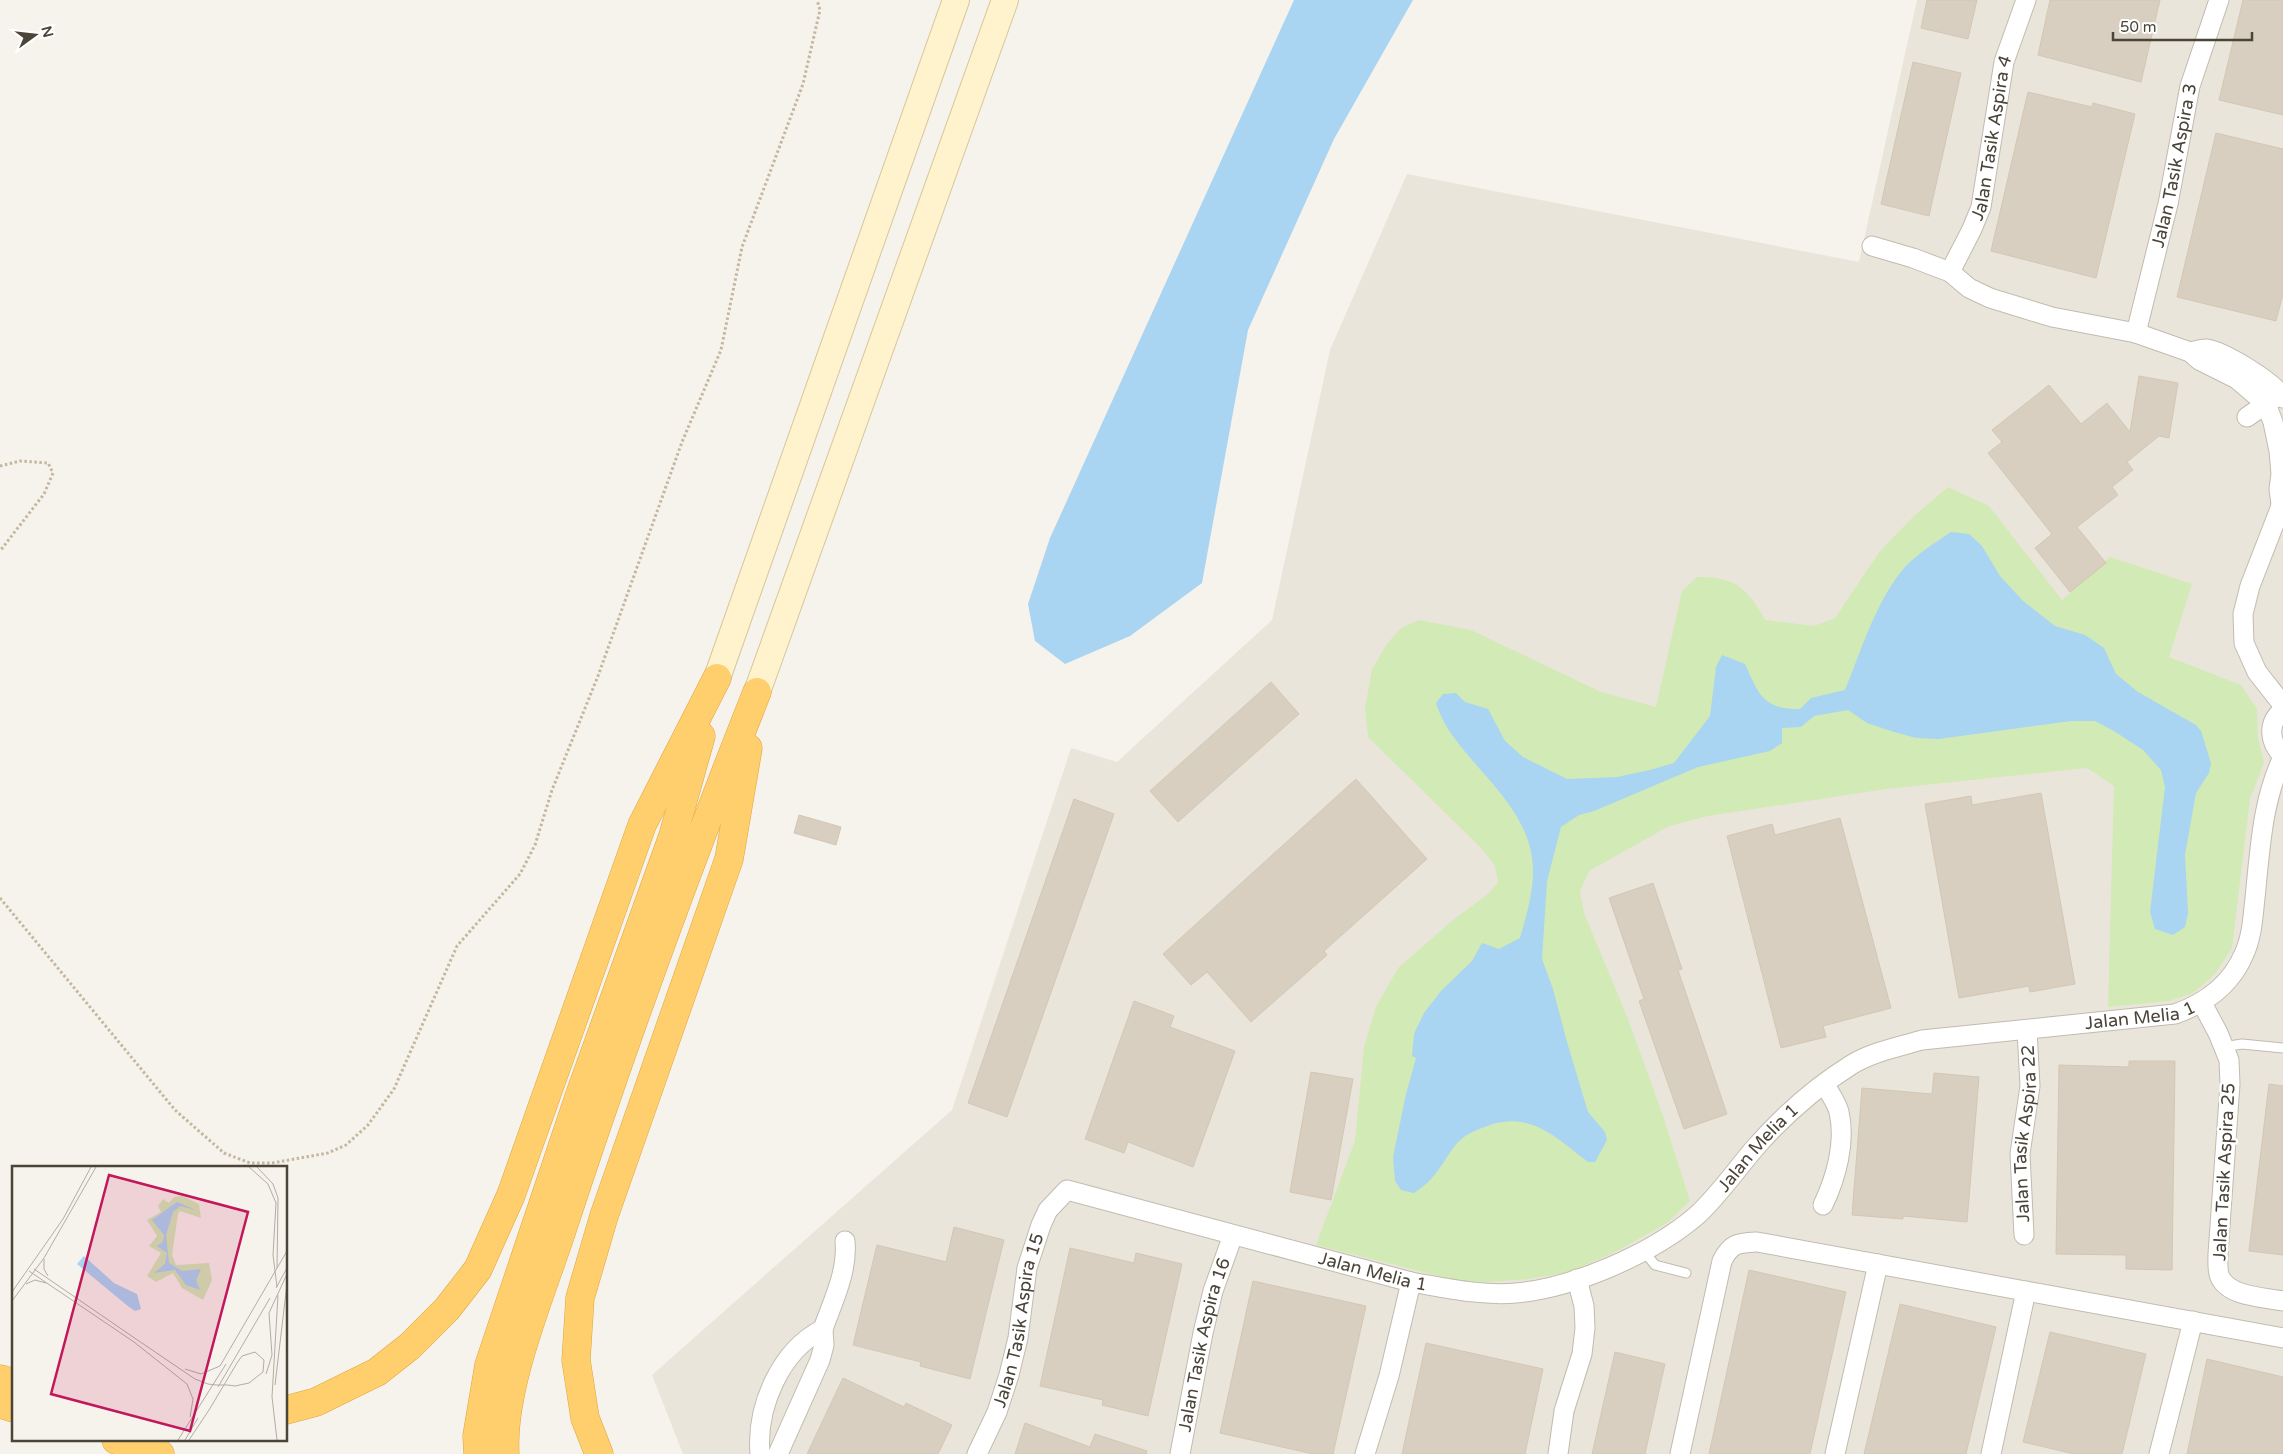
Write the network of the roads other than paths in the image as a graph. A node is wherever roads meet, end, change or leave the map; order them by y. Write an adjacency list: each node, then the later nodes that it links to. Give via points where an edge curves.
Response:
1 (956, 0): 11 (street)
2 (1005, 0): 12 (street)
3 (2026, 0): 6 (street, Jalan Tasik Aspira 4, via 2004,62 1981,207)
4 (2218, 0): 7 (street, Jalan Tasik Aspira 3, via 2190,86 2168,204)
5 (1872, 246): 6 (street)
6 (1950, 272): 7 (street, via 1969,288 1990,298 2052,317)
7 (2136, 333): 8 (street, via 2190,352 2199,360)
8 (2278, 397): 9 (street); 10 (street, via 2273,422 2279,451)
9 (2247, 417)
10 (2282, 502): 13 (street, via 2250,586 2243,614 2244,643 2256,672)
11 (717, 678): 21 (highway, via 673,836); 39 (highway, via 642,825 511,1195 478,1269 447,1309 410,1346 377,1372 316,1402)
12 (757, 692): 21 (highway); 44 (highway, via 729,859 604,1216 580,1298 576,1360 585,1418)
13 (2283, 705)
14 (2283, 710): 15 (street, via 2273,722 2271,731 2277,750)
15 (2283, 756): 16 (street, Jalan Melia 1, via 2272,780 2265,809 2251,930 2245,953 2214,996)
16 (2202, 1003): 17 (street, Jalan Melia 1, via 2176,1014); 18 (street, Jalan Tasik Aspira 25)
17 (2027, 1030): 20 (street, Jalan Melia 1, via 1913,1043 1886,1050 1852,1064); 25 (street, Jalan Tasik Aspira 22, via 2030,1086 2020,1154)
18 (2224, 1046): 19 (lane, via 2242,1044); 33 (street, Jalan Tasik Aspira 25, via 2229,1060 2230,1084 2219,1275 2225,1286 2246,1294)
19 (2283, 1048)
20 (1824, 1084): 23 (street, via 1839,1111 1840,1135 1834,1183); 27 (street, Jalan Melia 1, via 1763,1139 1696,1216)
21 (592, 1098): 42 (highway, via 489,1365 477,1436); 43 (highway, via 516,1371 504,1434)
22 (1067, 1190): 24 (street, Jalan Melia 1); 47 (street, Jalan Tasik Aspira 15, via 1048,1210 1041,1225 1027,1268 1018,1338 1009,1375 997,1412)
23 (1823, 1205)
24 (1234, 1235): 31 (street, Jalan Melia 1); 48 (street, Jalan Tasik Aspira 16, via 1213,1291)
25 (2024, 1235)
26 (845, 1241): 35 (street, via 844,1267)
27 (1643, 1250): 29 (lane, via 1655,1265); 30 (street, Jalan Melia 1)
28 (1878, 1264): 32 (street); 51 (street, via 1757,1242 1740,1243 1728,1250 1722,1261); 52 (street)
29 (1686, 1273)
30 (1577, 1280): 31 (street, Jalan Melia 1, via 1515,1293 1455,1290); 50 (street, via 1584,1306 1585,1328 1582,1354 1564,1411)
31 (1411, 1282): 49 (street, via 1389,1376)
32 (2026, 1292): 34 (street); 53 (street)
33 (2283, 1300)
34 (2193, 1321): 36 (street); 54 (street)
35 (823, 1329): 45 (street, via 791,1354 770,1390 759,1436); 46 (street, via 820,1360)
36 (2283, 1338)
37 (0, 1378): 38 (highway)
38 (12, 1382)
39 (288, 1409)
40 (122, 1442): 41 (highway)
41 (160, 1454)
42 (478, 1454)
43 (504, 1454)
44 (599, 1454)
45 (760, 1454)
46 (778, 1454)
47 (976, 1454)
48 (1180, 1454)
49 (1365, 1454)
50 (1558, 1454)
51 (1680, 1454)
52 (1835, 1454)
53 (1991, 1454)
54 (2159, 1454)

